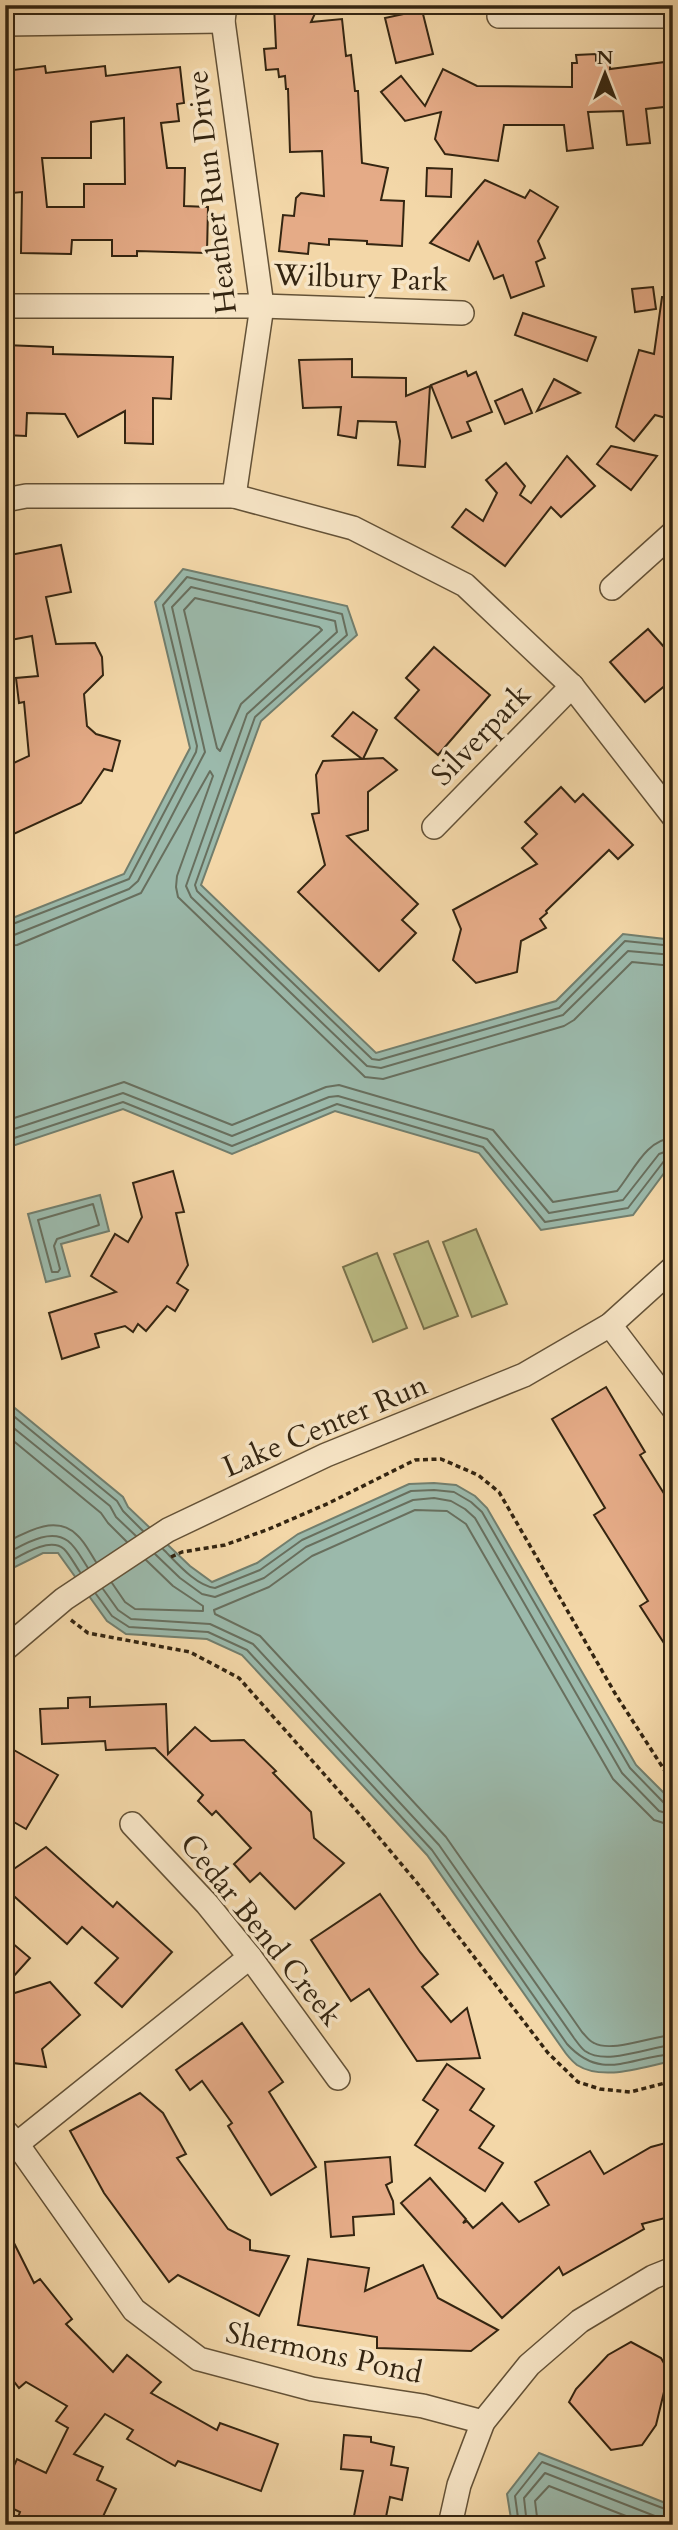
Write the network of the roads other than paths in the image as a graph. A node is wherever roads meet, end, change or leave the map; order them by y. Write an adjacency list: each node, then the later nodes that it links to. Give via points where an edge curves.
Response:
1 (224, 13): 4 (street); 6 (street, Heather Run Drive)
2 (499, 16): 3 (street)
3 (673, 16)
4 (5, 24)
5 (5, 306): 6 (street, Wilbury Park)
6 (262, 306): 7 (street, Wilbury Park); 8 (street, Heather Run Drive)
7 (462, 313)
8 (234, 496): 9 (street, via 26,496); 12 (street, via 352,528 465,585)
9 (5, 500)
10 (673, 533): 11 (street)
11 (612, 588)
12 (572, 686): 13 (street); 14 (street, Silverpark)
13 (673, 816)
14 (434, 827)
15 (673, 1268): 16 (street, Lake Center Run)
16 (610, 1325): 17 (street); 18 (street, Lake Center Run, via 524,1375 326,1455 168,1530 59,1603)
17 (673, 1408)
18 (5, 1649)
19 (132, 1824): 20 (street, Cedar Bend Creek)
20 (250, 1957): 21 (street, Cedar Bend Creek); 22 (street)
21 (338, 2078)
22 (11, 2137): 24 (street, Shermons Pond, via 134,2310 200,2359 312,2389 423,2406)
23 (673, 2269): 24 (street, via 580,2321 529,2365)
24 (484, 2422): 25 (street, via 459,2485)
25 (450, 2525)

